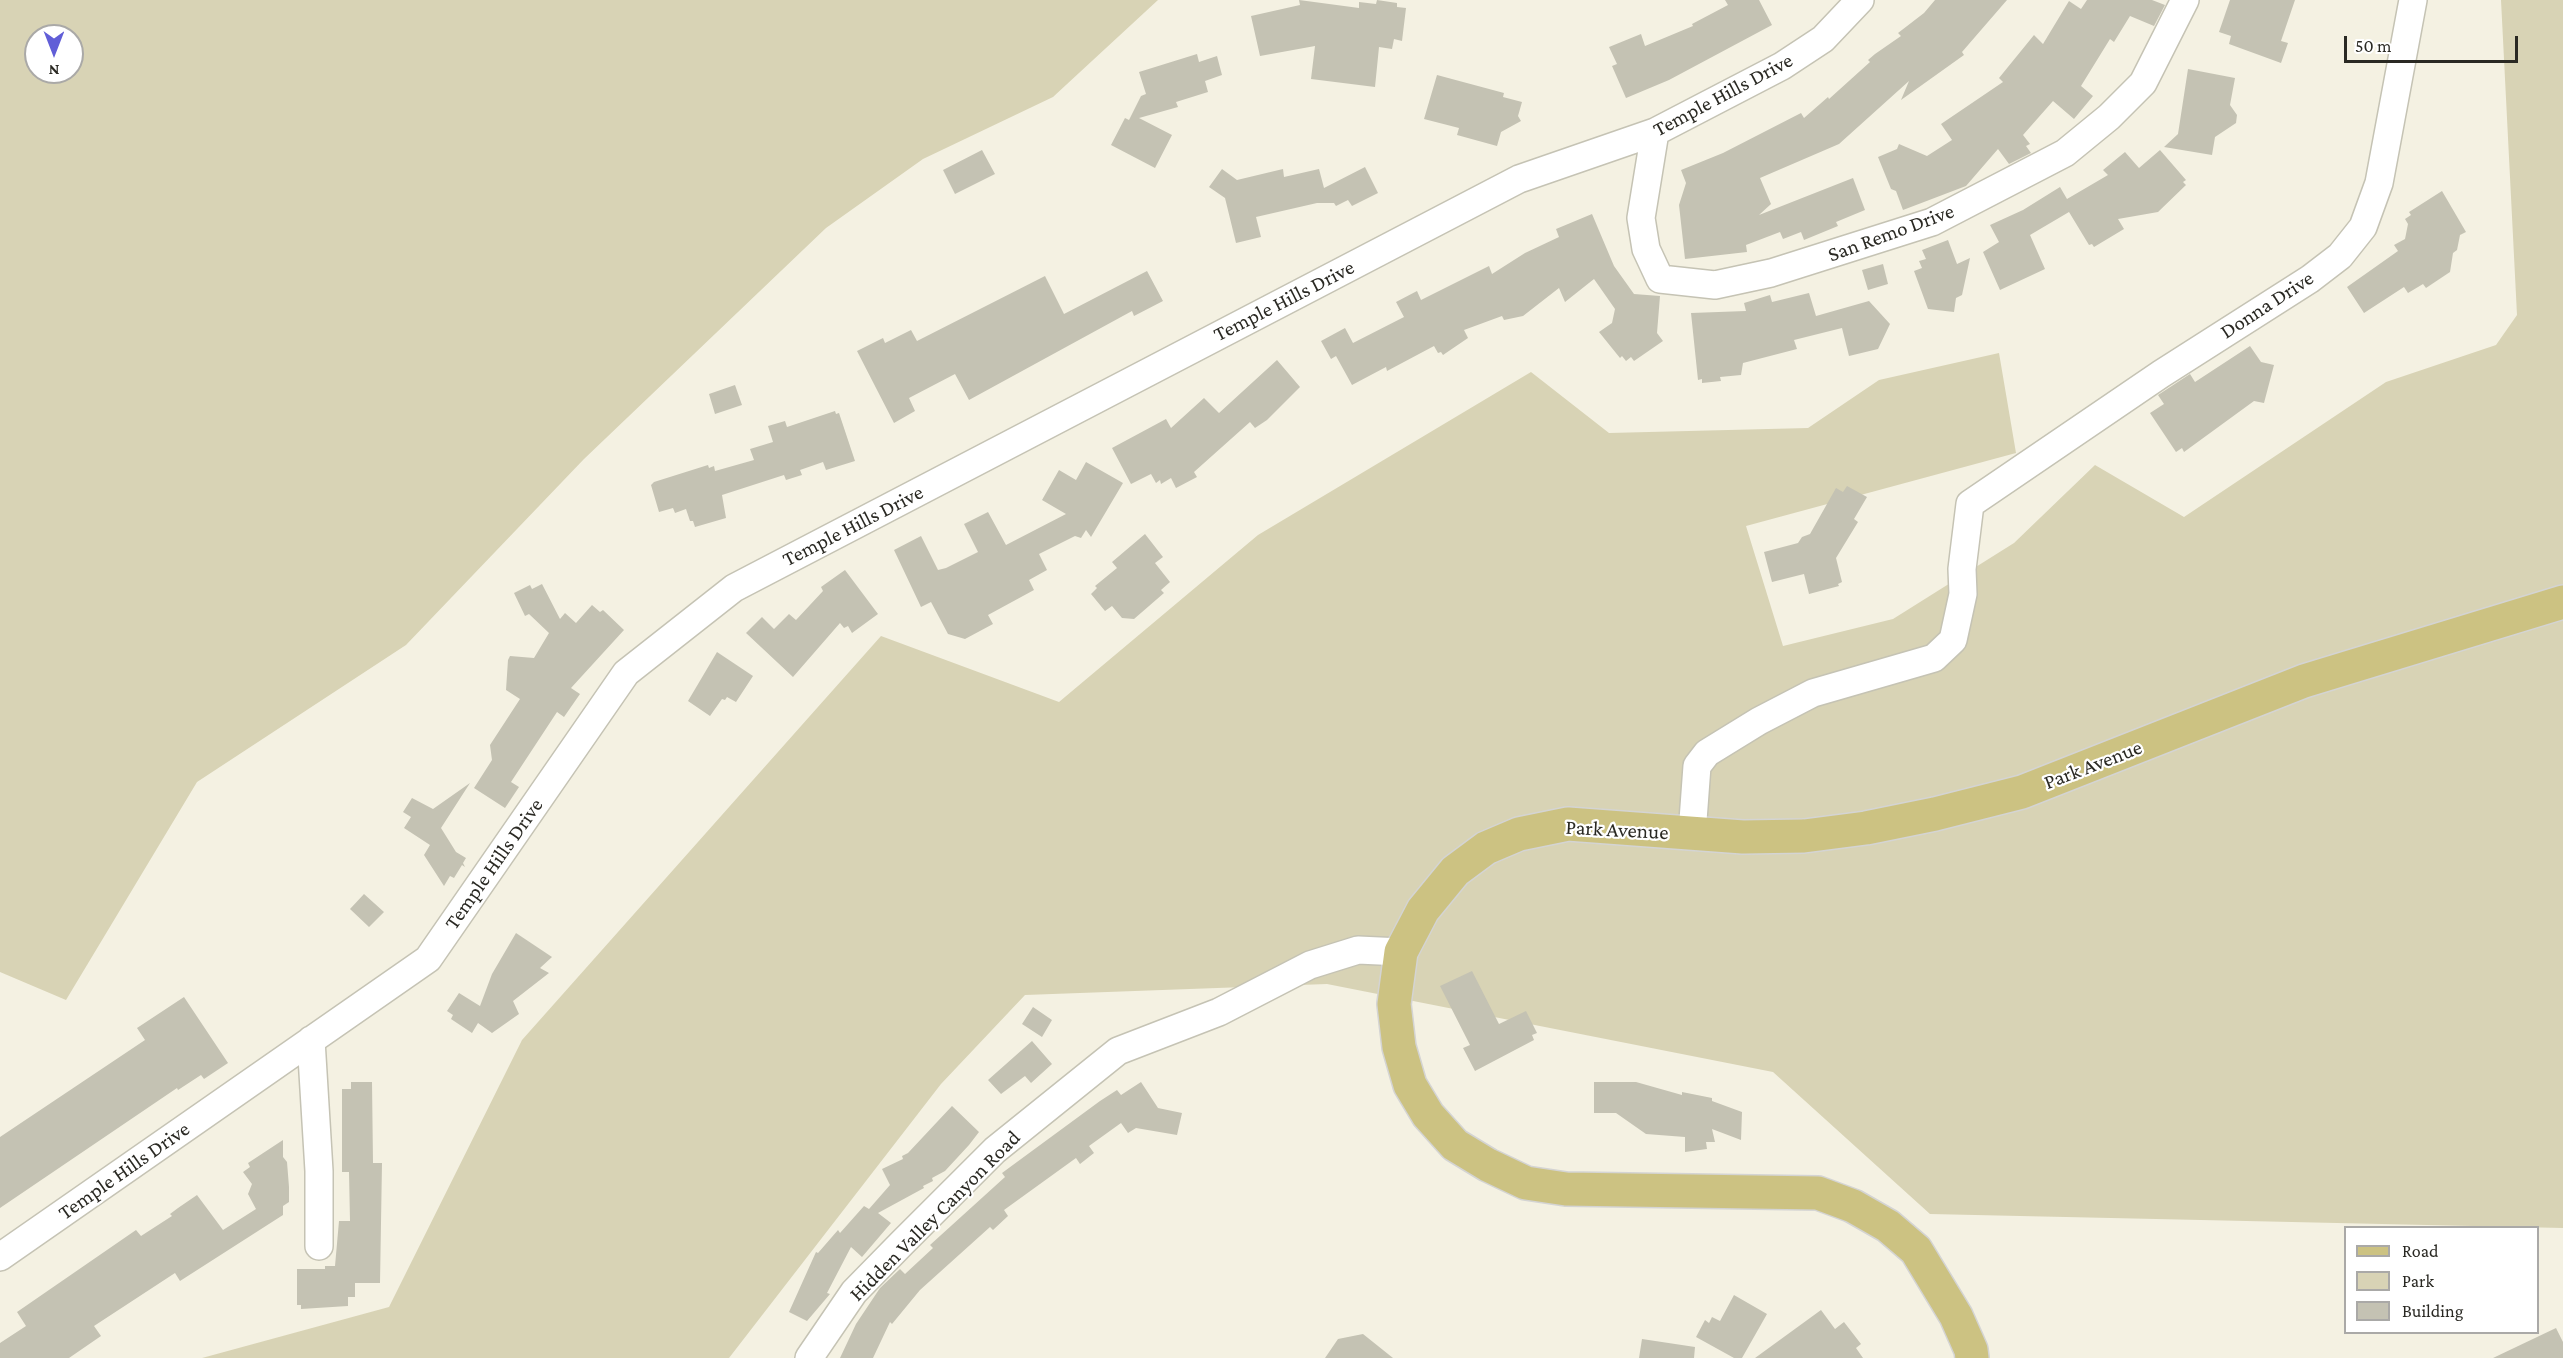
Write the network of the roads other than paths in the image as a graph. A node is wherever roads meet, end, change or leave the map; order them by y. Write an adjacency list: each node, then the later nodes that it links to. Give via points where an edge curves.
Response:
1 (1860, 0): 4 (street, Temple Hills Drive, via 1823,39 1782,66)
2 (2186, 0): 4 (street, San Remo Drive, via 2143,83 2065,153 1932,222 1771,273 1715,285 1660,279 1646,249 1641,218)
3 (2413, 0): 6 (street, Donna Drive, via 2379,183 2363,227 2340,256 1970,504 1963,594 1953,640 1934,658 1813,693 1707,753 1697,766)
4 (1655, 132): 8 (street, Temple Hills Drive, via 1519,179 734,588 626,674 428,959)
5 (2563, 602): 6 (main road, Park Avenue, via 2304,681 2022,792 1866,828 1804,836)
6 (1692, 834): 7 (main road, Park Avenue, via 1568,824 1519,834 1486,848 1455,871 1423,910)
7 (1401, 952): 11 (street, Hidden Valley Canyon Road, via 1358,950 1310,965 1218,1012 1118,1051 995,1150 854,1292); 12 (main road, Park Avenue, via 1394,1004 1410,1085 1428,1115 1455,1145 1526,1183 1566,1189 1818,1193 1853,1206 1888,1226 1916,1250 1956,1316)
8 (311, 1040): 9 (street, via 318,1139); 10 (street, Temple Hills Drive)
9 (319, 1246)
10 (0, 1257)
11 (809, 1358)
12 (1972, 1358)

